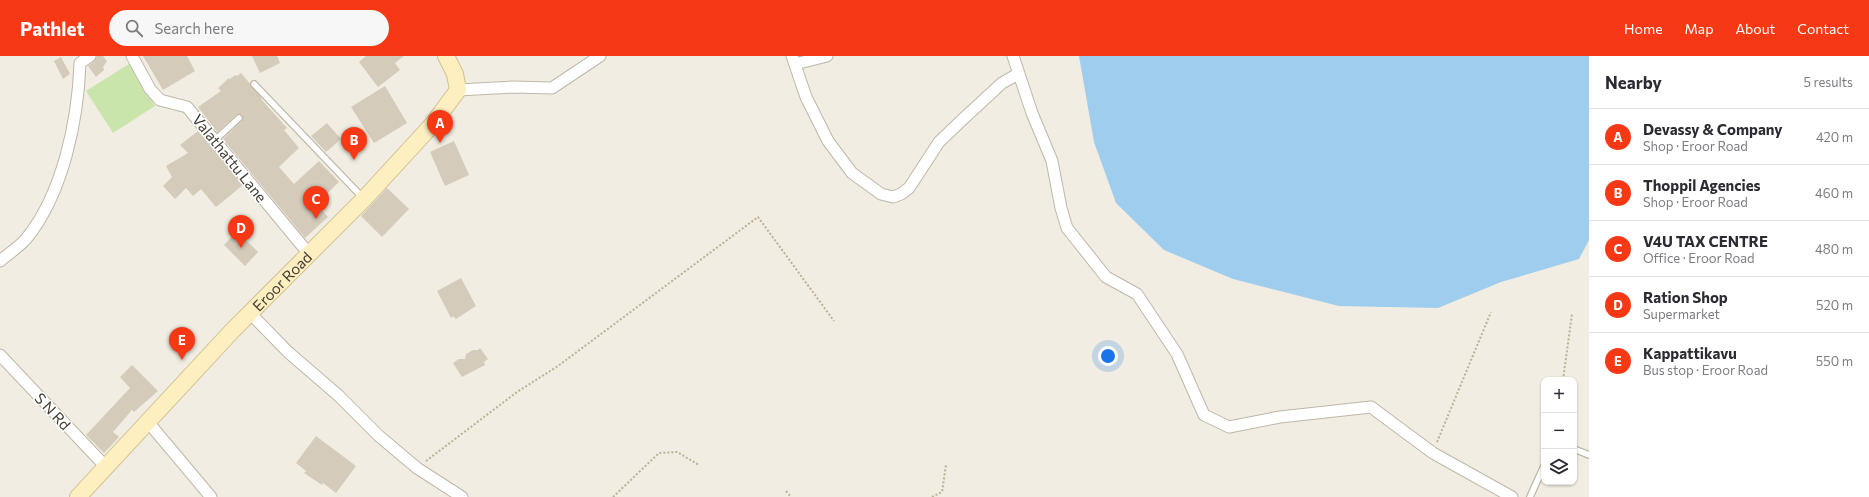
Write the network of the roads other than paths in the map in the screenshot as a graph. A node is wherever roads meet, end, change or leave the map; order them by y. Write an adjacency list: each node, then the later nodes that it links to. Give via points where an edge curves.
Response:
1 (90, 56): 7 (street)
2 (132, 56): 13 (street, Valathattu Lane, via 150,89 160,100 187,107)
3 (446, 56): 11 (main road, via 455,74)
4 (600, 56): 11 (street, via 552,88)
5 (827, 56): 8 (street)
6 (1013, 56): 9 (street)
7 (78, 59): 16 (street, via 73,126 56,187 26,240)
8 (794, 60): 9 (street, via 806,97 828,141 852,173 882,194 892,197 909,188 939,142 1002,83)
9 (1018, 74): 27 (street, via 1052,161 1060,208 1067,228 1106,277 1137,294 1177,354 1204,415 1229,427 1280,417 1371,407 1433,452)
10 (254, 84): 14 (lane)
11 (458, 90): 14 (main road, Eroor Road, via 432,125)
12 (239, 118): 13 (lane)
13 (215, 140): 15 (street, Valathattu Lane)
14 (364, 199): 15 (main road, Eroor Road)
15 (308, 254): 17 (main road, Eroor Road)
16 (0, 260)
17 (250, 313): 19 (main road, Eroor Road); 26 (street, via 288,352 339,396 379,436 418,468)
18 (0, 355): 22 (street, S N Rd)
19 (148, 422): 22 (main road, Eroor Road); 25 (street)
20 (1577, 450): 21 (lane)
21 (1589, 455)
22 (106, 467): 24 (main road, Eroor Road)
23 (1541, 473): 28 (lane)
24 (78, 497)
25 (211, 497)
26 (462, 497)
27 (1512, 497)
28 (1530, 497)

